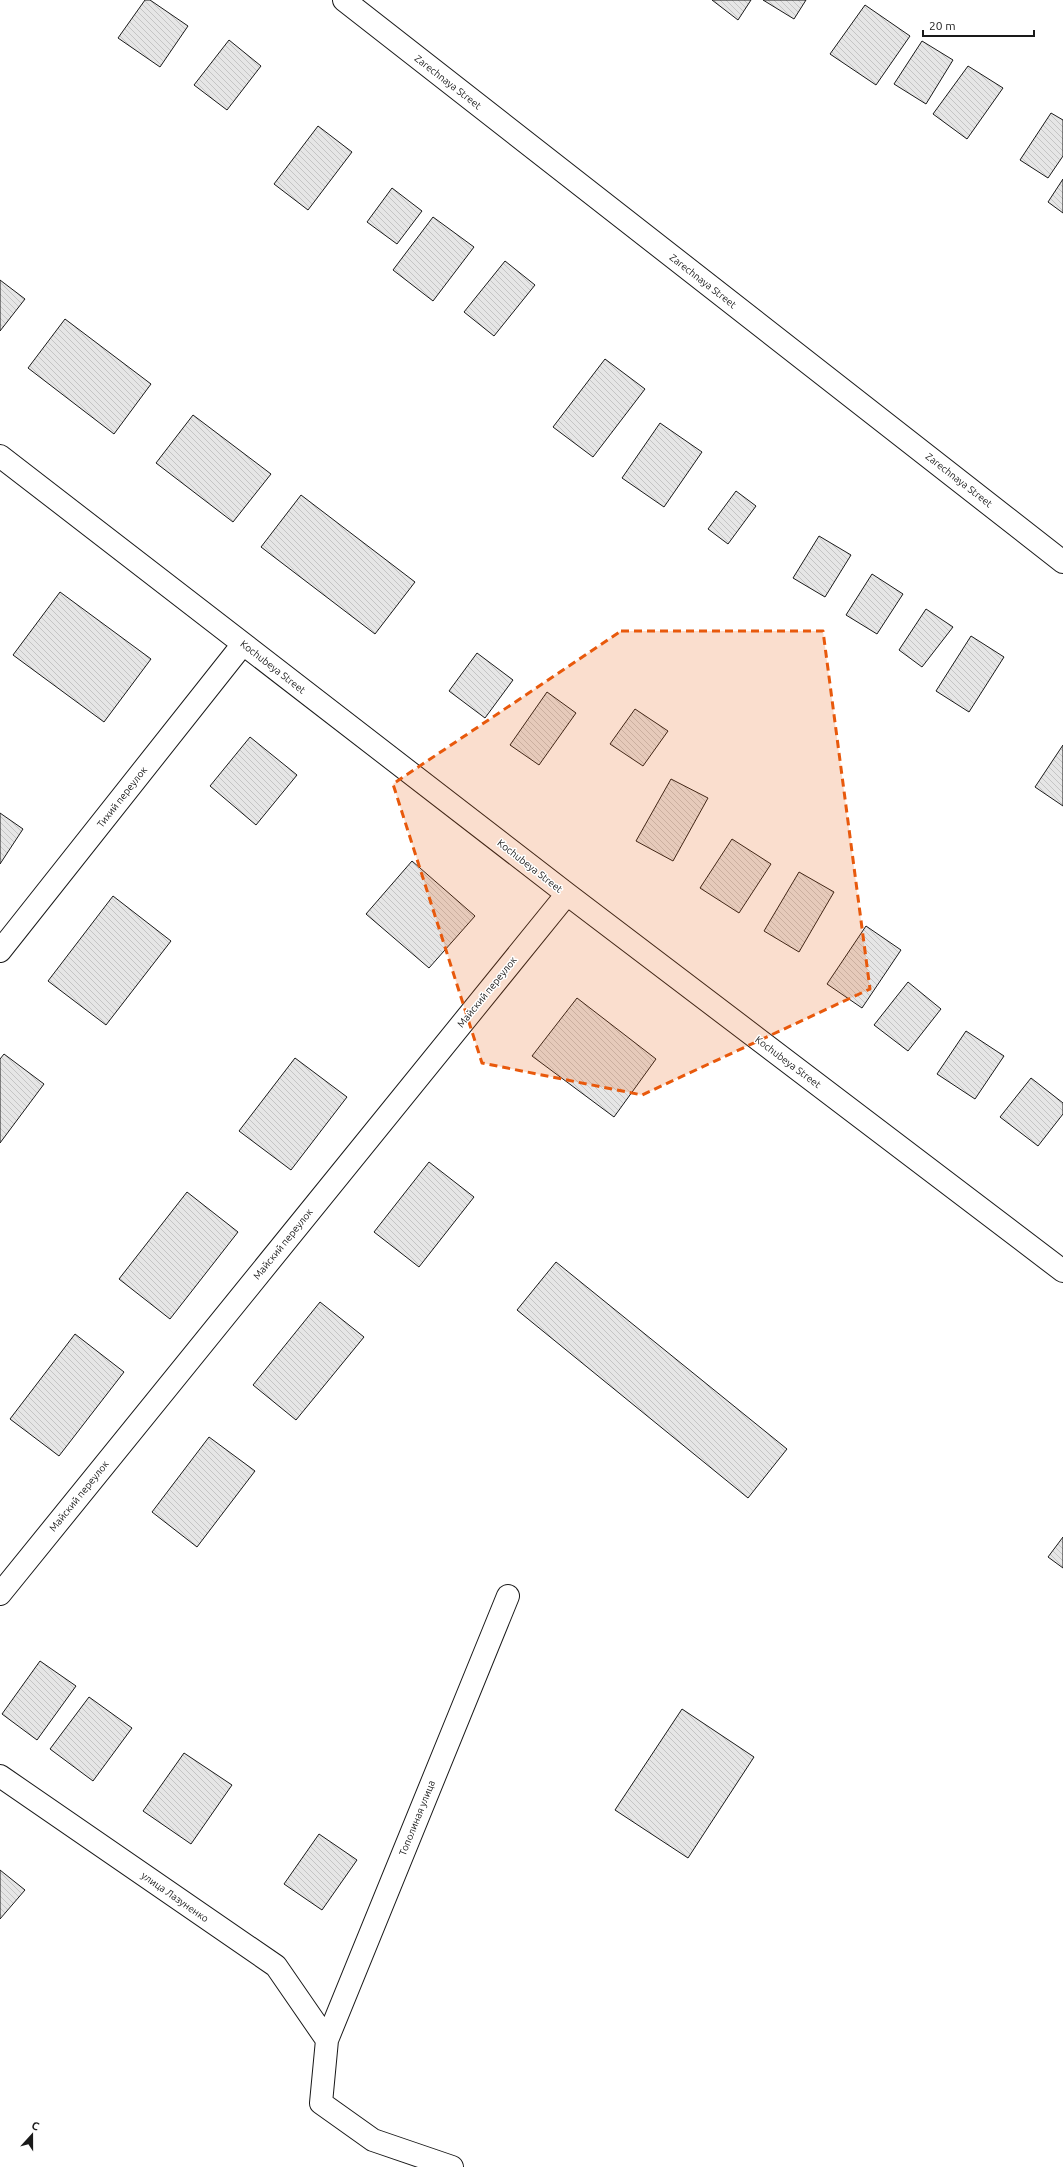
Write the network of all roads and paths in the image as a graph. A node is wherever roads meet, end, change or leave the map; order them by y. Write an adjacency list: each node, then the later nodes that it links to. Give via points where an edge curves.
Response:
1 (344, 0): 3 (street, Zarechnaya Street)
2 (0, 456): 4 (street, Kochubeya Street)
3 (1063, 562)
4 (243, 644): 5 (street, Kochubeya Street); 6 (street, Тихий переулок)
5 (567, 894): 7 (street, Kochubeya Street); 8 (street, Майский переулок)
6 (0, 951)
7 (1063, 1271)
8 (0, 1594)
9 (508, 1596): 11 (street, Тополиная улица)
10 (0, 1776): 11 (street, улица Лазуненко, via 276,1966)
11 (327, 2040): 12 (street, Тополиная улица, via 321,2103 373,2140)
12 (452, 2167)

